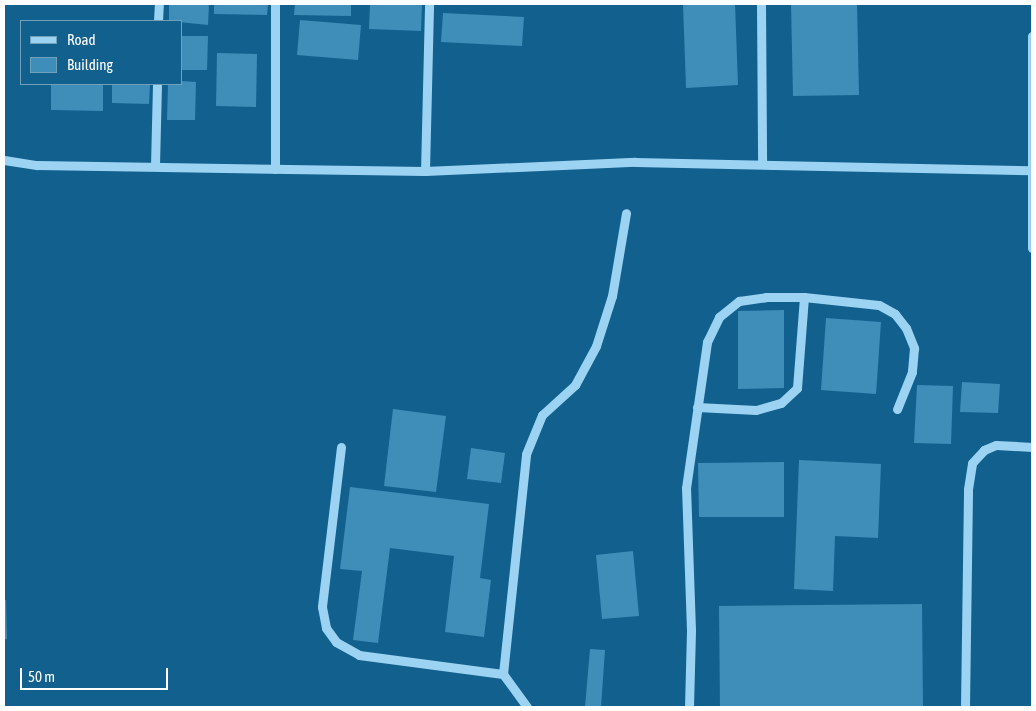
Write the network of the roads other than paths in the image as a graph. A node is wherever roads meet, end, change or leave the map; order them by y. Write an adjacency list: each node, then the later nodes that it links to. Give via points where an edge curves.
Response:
1 (159, 4): 5 (street)
2 (275, 4): 12 (street)
3 (429, 4): 14 (street)
4 (761, 4): 10 (street)
5 (158, 20)
6 (1032, 36): 8 (street)
7 (157, 85): 11 (street)
8 (1032, 121): 13 (street)
9 (4, 160): 11 (street, via 37,165)
10 (762, 164): 13 (street); 14 (street, via 635,162)
11 (155, 166): 12 (street)
12 (275, 169): 14 (street)
13 (1031, 170): 16 (street)
14 (425, 171)
15 (626, 213): 22 (street, via 612,296 596,346 575,385 542,415 526,454)
16 (1032, 248)
17 (804, 297): 18 (street, via 739,301 719,317 707,342); 18 (street, via 797,388 780,404 756,410); 19 (street, via 879,305 895,314 906,328 914,348 912,372)
18 (697, 407): 24 (street, via 686,488 691,630)
19 (898, 409)
20 (1032, 446): 25 (street, via 996,445 984,450 972,464 968,489)
21 (340, 447): 22 (street, via 322,607 326,628 336,642 359,655)
22 (503, 674): 23 (street)
23 (527, 707)
24 (689, 707)
25 (965, 707)

